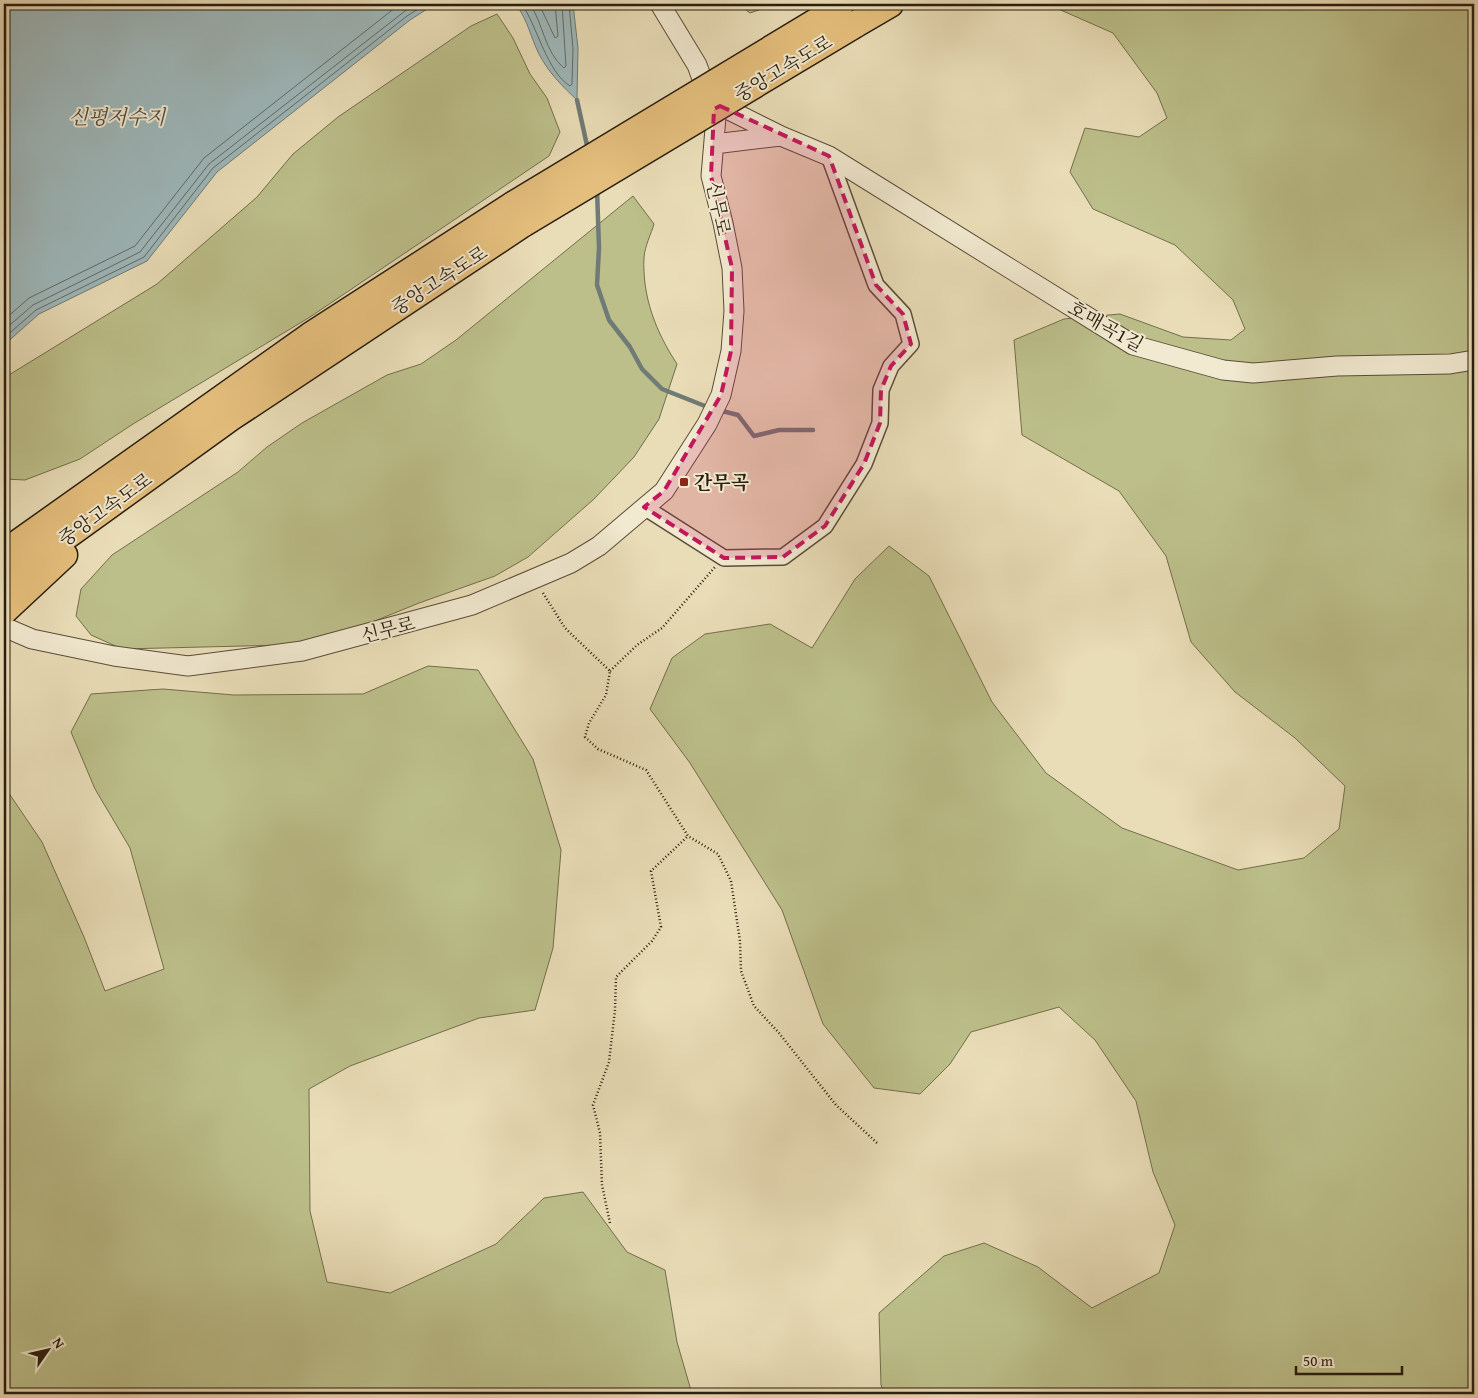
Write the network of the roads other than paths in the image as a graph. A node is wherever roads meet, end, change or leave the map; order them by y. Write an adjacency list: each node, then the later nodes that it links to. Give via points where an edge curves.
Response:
1 (660, 4): 4 (street, 신무로, via 697,65)
2 (890, 4): 3 (highway, 중앙고속도로)
3 (846, 12): 8 (highway, 중앙고속도로, bridge)
4 (711, 101): 5 (street, 호매곡1길); 6 (street, 신무로, via 716,116)
5 (780, 136): 6 (street); 7 (street, 호매곡1길)
6 (714, 144): 11 (street, 신무로, via 711,176 732,268 734,311 731,351 721,395 707,424 664,491)
7 (829, 156): 9 (street, 호매곡1길, via 1133,346 1223,370 1253,373 1336,366 1450,364); 11 (street, via 876,285 903,314 911,344 891,366 881,390 880,423 864,464 825,526 782,557 724,558)
8 (519, 214): 10 (highway, 중앙고속도로, via 310,336); 13 (highway, 중앙고속도로)
9 (1474, 360)
10 (221, 398): 12 (highway, via 161,429); 13 (highway, 중앙고속도로)
11 (644, 507): 15 (street, 신무로, via 599,546 571,563 472,606 302,650 188,666 32,639)
12 (4, 539)
13 (15, 572): 14 (highway)
14 (4, 611)
15 (4, 627)

